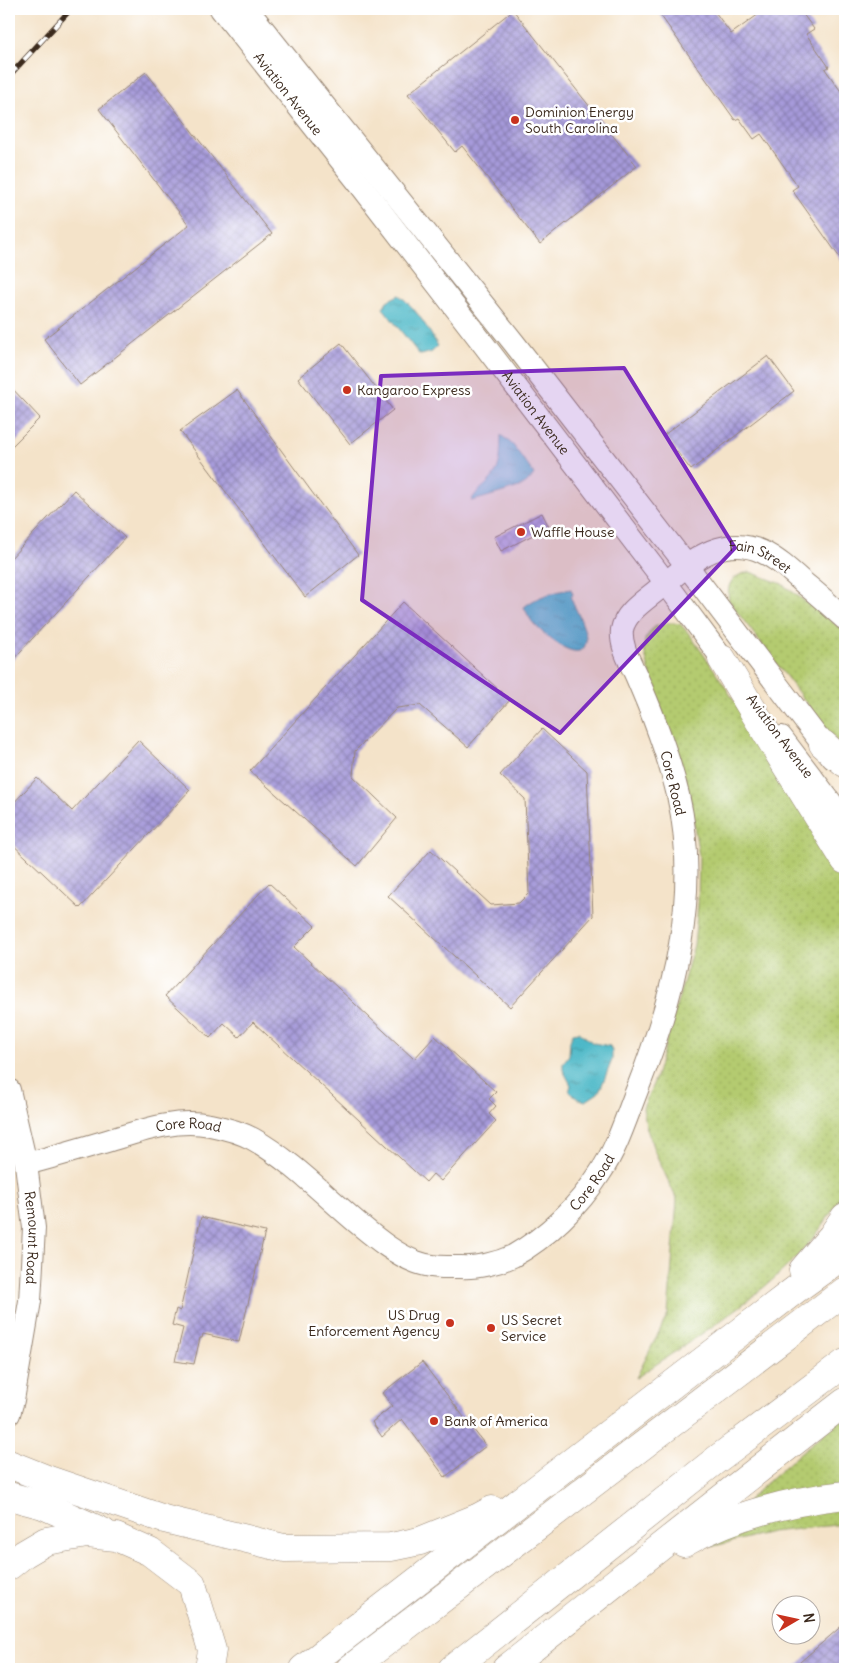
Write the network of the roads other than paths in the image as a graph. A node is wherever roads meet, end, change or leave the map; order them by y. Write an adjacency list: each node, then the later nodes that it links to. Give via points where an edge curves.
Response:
1 (221, 9): 4 (street, Aviation Avenue)
2 (247, 9): 3 (street, Aviation Avenue)
3 (687, 566): 4 (street, Fain Street); 5 (street, Fain Street, via 715,550 753,547 780,561); 7 (street, Aviation Avenue)
4 (666, 583): 6 (street, Aviation Avenue); 13 (street, Core Road, via 635,609 623,625 622,633 626,653 671,768 682,814 687,862 678,958 649,1060 617,1142 601,1173 555,1226 509,1258 469,1267 434,1267 418,1263 390,1249 290,1164 252,1138 201,1123 160,1125)
5 (845, 618)
6 (722, 659): 10 (street, Aviation Avenue); 11 (highway)
7 (823, 744): 8 (highway); 9 (street, Aviation Avenue)
8 (845, 763)
9 (845, 774)
10 (845, 821)
11 (845, 860)
12 (9, 1090): 13 (street, Remount Road)
13 (26, 1164): 20 (street, Remount Road, via 34,1228 30,1301)
14 (845, 1217): 17 (highway, via 811,1261 751,1321)
15 (845, 1254): 17 (highway)
16 (845, 1291): 30 (highway)
17 (710, 1356): 21 (highway)
18 (845, 1364): 31 (highway, via 716,1460)
19 (845, 1402): 27 (highway)
20 (9, 1414)
21 (603, 1439): 22 (highway, via 477,1518 420,1541 391,1547 284,1548 164,1519); 29 (highway)
22 (9, 1464)
23 (845, 1495): 27 (highway, via 781,1505 690,1539)
24 (9, 1496): 25 (highway, via 43,1506)
25 (116, 1538): 26 (highway, via 86,1534 46,1541); 28 (highway, via 150,1552 192,1584 212,1650)
26 (9, 1566)
27 (562, 1625): 32 (highway)
28 (209, 1669)
29 (302, 1669)
30 (350, 1669)
31 (452, 1669)
32 (506, 1669)

